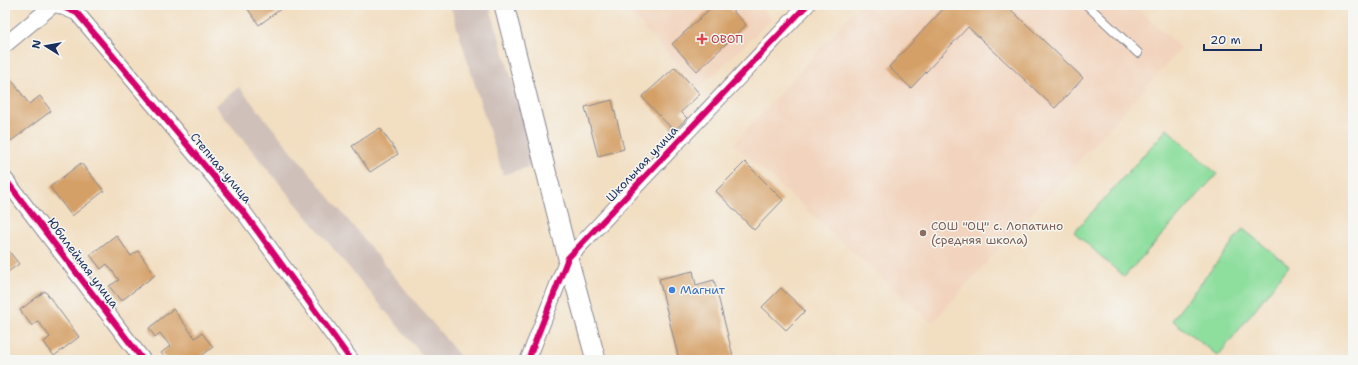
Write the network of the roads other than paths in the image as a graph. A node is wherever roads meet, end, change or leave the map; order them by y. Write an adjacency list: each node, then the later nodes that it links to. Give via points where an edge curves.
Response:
1 (54, 5): 6 (street)
2 (58, 5): 11 (street, Степная улица, via 77,13 240,208)
3 (504, 5): 9 (street)
4 (807, 5): 9 (street, Школьная улица)
5 (1087, 5): 7 (lane)
6 (5, 45)
7 (1138, 53)
8 (5, 179): 10 (street, Юбилейная улица)
9 (568, 258): 12 (street, Школьная улица); 13 (street)
10 (143, 360)
11 (351, 360)
12 (528, 360)
13 (596, 360)

